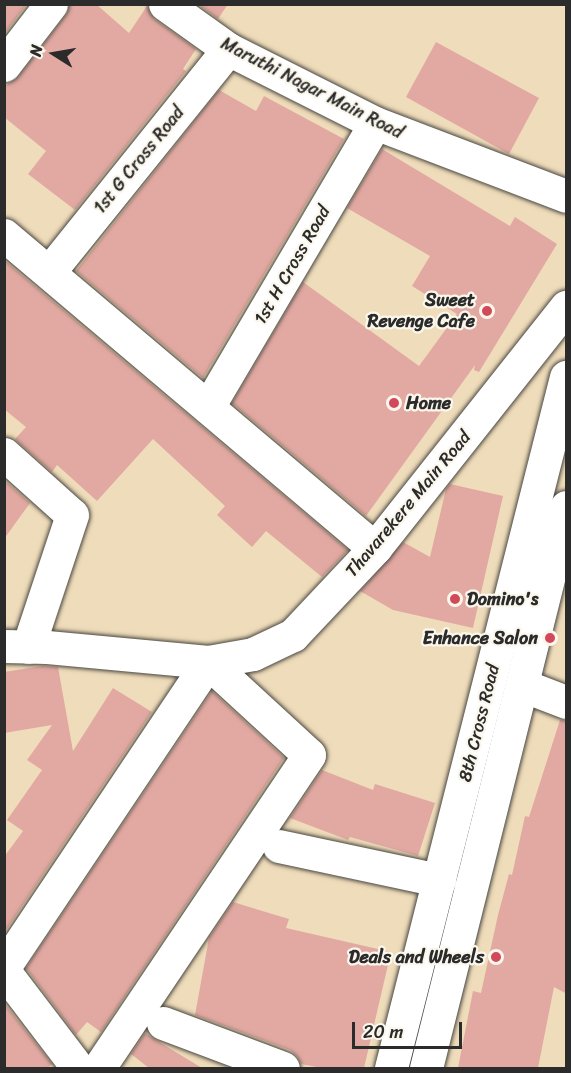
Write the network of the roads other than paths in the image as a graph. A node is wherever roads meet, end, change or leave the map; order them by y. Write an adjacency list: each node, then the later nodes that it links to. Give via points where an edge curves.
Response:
1 (51, 4): 4 (street)
2 (165, 4): 3 (street, Maruthi Nagar Main Road)
3 (228, 49): 5 (street, Maruthi Nagar Main Road); 8 (street, 1st G Cross Road)
4 (4, 64)
5 (375, 123): 6 (street, Maruthi Nagar Main Road); 11 (street, 1st H Cross Road)
6 (567, 196)
7 (4, 235): 8 (street)
8 (49, 272): 11 (street)
9 (567, 307): 14 (street, Thavarekere Main Road)
10 (567, 377): 20 (street, 8th Cross Road)
11 (208, 407): 14 (street)
12 (4, 454): 15 (street, via 72,515)
13 (567, 507): 17 (street, 8th Cross Road)
14 (375, 548): 16 (street, Thavarekere Main Road, via 294,634 253,654)
15 (16, 646): 16 (street, Thavarekere Main Road)
16 (208, 662): 21 (street); 24 (street, via 309,755)
17 (522, 685): 18 (street); 27 (street, 8th Cross Road)
18 (567, 702)
19 (279, 846): 20 (street)
20 (439, 880): 26 (street, 8th Cross Road)
21 (4, 969): 23 (street)
22 (163, 1023): 25 (street)
23 (78, 1068)
24 (99, 1068)
25 (283, 1068)
26 (391, 1068)
27 (426, 1068)

